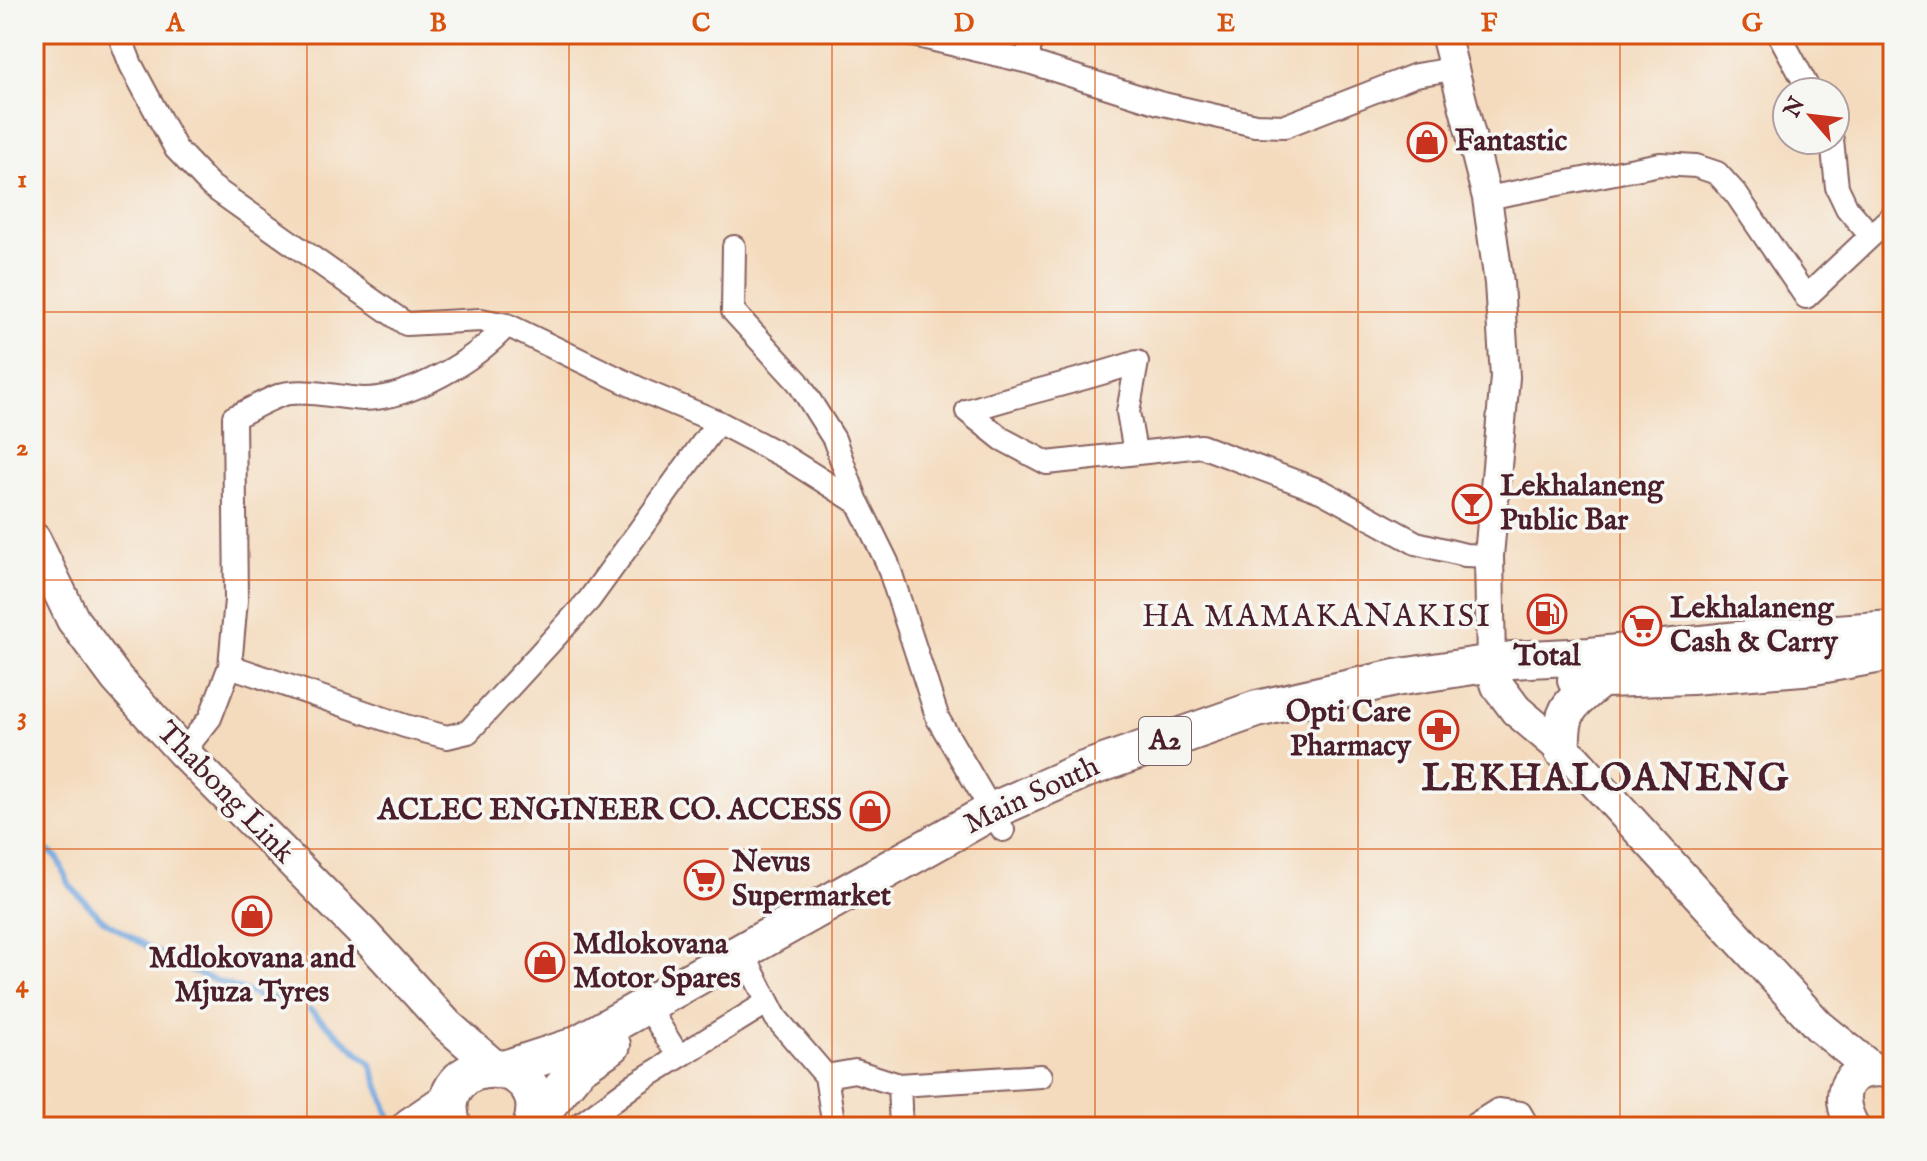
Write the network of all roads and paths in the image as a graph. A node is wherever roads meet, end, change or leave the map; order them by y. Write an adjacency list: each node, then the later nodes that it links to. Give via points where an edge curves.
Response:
1 (119, 34): 14 (street, via 176,149 211,186 406,324 481,320)
2 (909, 34): 6 (street)
3 (1029, 34): 6 (street)
4 (1445, 34): 7 (street)
5 (1779, 34): 8 (street)
6 (1029, 62): 7 (street, via 1204,115 1270,126 1285,126 1416,75)
7 (1453, 69): 10 (street)
8 (1801, 76)
9 (1834, 156): 12 (street, via 1837,187)
10 (1487, 198): 12 (street, via 1660,164 1696,166 1717,173 1736,194 1806,297); 19 (street, via 1505,377)
11 (1893, 215): 12 (street)
12 (1871, 236)
13 (734, 247): 17 (street, via 733,311 798,382 834,439)
14 (507, 325): 15 (street); 22 (street, via 453,367 389,397 288,393 234,417 236,600)
15 (718, 422): 17 (street); 22 (street, via 589,600 468,732 447,737 405,726)
16 (1135, 452): 16 (street, via 1047,463 1002,439 967,411 1137,362 1128,412); 19 (street, via 1201,446 1323,492 1416,543)
17 (858, 503): 27 (street, via 887,562 938,719)
18 (34, 539): 26 (main road, Thabong Link, via 73,620)
19 (1489, 556): 23 (street)
20 (1893, 629): 23 (main road, Main South / A2, via 1590,656)
21 (1893, 652): 24 (main road, Main South / A2, via 1799,667)
22 (230, 666): 26 (street, via 210,718)
23 (1494, 675): 24 (main road, Main South / A2); 25 (main road, via 1516,710); 27 (main road, Main South / A2, via 1259,728)
24 (1602, 678): 25 (main road, via 1564,713)
25 (1562, 750): 32 (main road)
26 (183, 752): 31 (main road, Thabong Link)
27 (998, 820): 28 (main road, Main South / A2); 34 (main road, Main South / A2, via 572,1047)
28 (750, 967): 29 (street); 30 (main road, Main South / A2)
29 (768, 1002): 33 (street); 36 (street)
30 (656, 1020): 33 (street); 41 (main road, Main South / A2, via 579,1067)
31 (447, 1025): 34 (main road, Thabong Link); 39 (main road, via 454,1049)
32 (1819, 1026): 35 (main road); 40 (main road)
33 (679, 1057): 43 (street)
34 (499, 1068): 39 (highway, Main South / A2, via 473,1071); 41 (highway, Main South / A2, via 526,1084 533,1096)
35 (1882, 1071): 40 (main road, via 1859,1073 1849,1082)
36 (826, 1076): 38 (street, via 855,1071); 44 (street)
37 (1041, 1076): 38 (street)
38 (899, 1085): 45 (street)
39 (452, 1105): 42 (highway, Main South / A2)
40 (1851, 1118)
41 (532, 1125)
42 (411, 1127)
43 (577, 1127)
44 (834, 1127)
45 (901, 1127)
46 (1471, 1127): 47 (street, via 1498,1110 1520,1113)
47 (1528, 1127)

